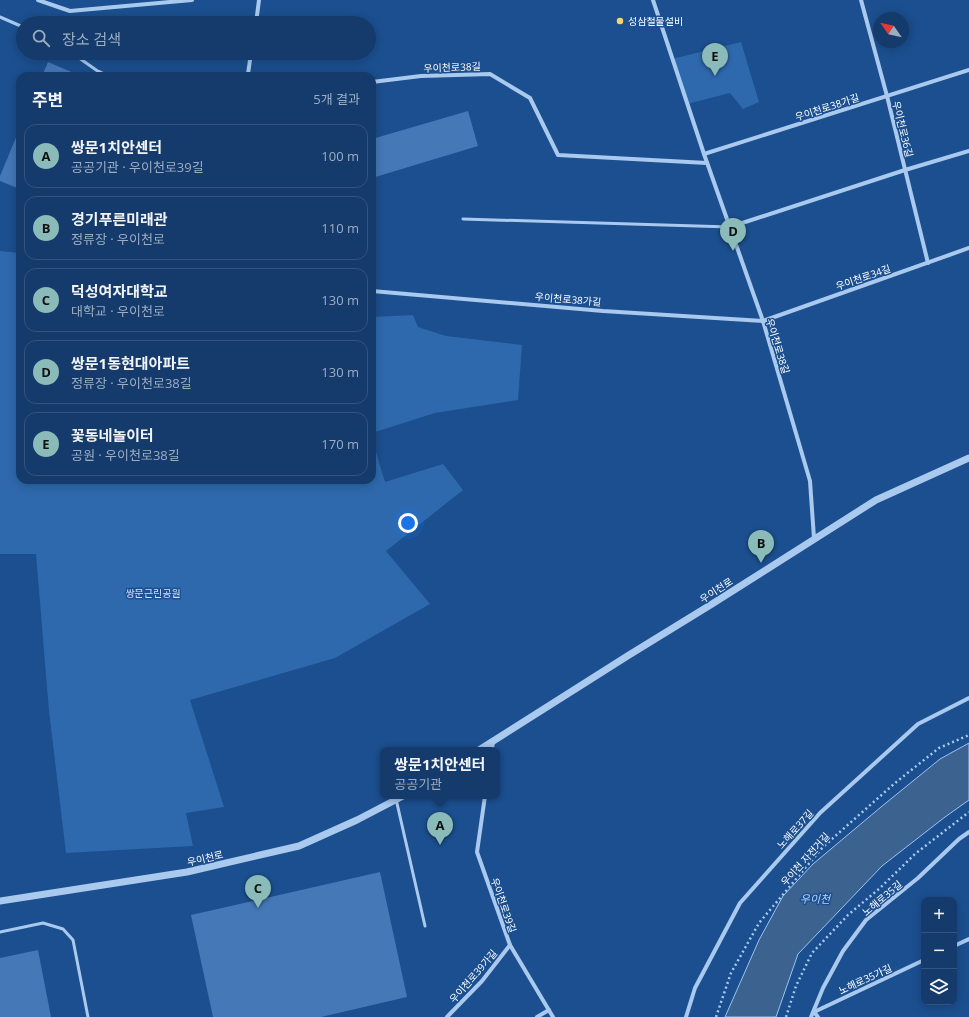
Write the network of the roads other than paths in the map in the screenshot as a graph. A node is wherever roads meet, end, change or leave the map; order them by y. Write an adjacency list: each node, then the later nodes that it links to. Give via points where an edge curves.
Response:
1 (38, 0): 7 (street, via 70,11)
2 (132, 0): 7 (street)
3 (192, 0): 7 (street)
4 (259, 0): 8 (street)
5 (653, 0): 19 (street, 우이천로38길)
6 (861, 0): 17 (street, 우이천로36길)
7 (133, 5)
8 (257, 16)
9 (0, 17): 10 (lane)
10 (16, 24)
11 (82, 60): 14 (lane)
12 (250, 60): 15 (street)
13 (969, 70): 17 (street)
14 (99, 72)
15 (248, 72)
16 (376, 82): 20 (street, 우이천로38길, via 421,76 490,74 530,98 558,155)
17 (887, 96): 19 (street, 우이천로38가길); 21 (street, 우이천로36길)
18 (969, 152): 21 (street)
19 (704, 154): 20 (street, 우이천로38길)
20 (707, 163): 23 (street, 우이천로38길)
21 (905, 170): 23 (street); 25 (street, 우이천로36길)
22 (463, 219): 23 (lane)
23 (730, 227): 27 (street, 우이천로38길)
24 (969, 248): 25 (street, 우이천로34길)
25 (928, 263): 27 (street, 우이천로34길)
26 (376, 291): 27 (street, 우이천로38가길)
27 (763, 321): 29 (street, 우이천로38길, via 810,481)
28 (969, 458): 29 (street, 우이천로, via 876,500)
29 (814, 538): 31 (street, 우이천로)
30 (969, 698): 51 (street, 노해로37길, via 918,724 820,813 740,903 695,988)
31 (493, 741): 32 (street, 우이천로); 33 (street)
32 (484, 747)
33 (492, 747)
34 (398, 799): 38 (street, 우이천로, via 299,846 187,872)
35 (400, 799): 39 (lane)
36 (485, 799): 42 (street, 우이천로39길, via 477,852)
37 (969, 832): 46 (street, 노해로35길, via 866,920 843,951 823,988)
38 (0, 901)
39 (425, 926)
40 (0, 932): 47 (lane, via 43,923 63,929 73,940)
41 (969, 939): 43 (street)
42 (510, 945): 45 (street, 우이천로39길); 48 (street, 우이천로39가길, via 482,981)
43 (957, 945)
44 (921, 961): 46 (street, 노해로35가길)
45 (549, 1010): 49 (street); 50 (street, 우이천로39길)
46 (814, 1012): 52 (street, 노해로35길); 53 (street)
47 (88, 1017)
48 (447, 1017)
49 (537, 1017)
50 (553, 1017)
51 (686, 1017)
52 (811, 1017)
53 (818, 1017)

